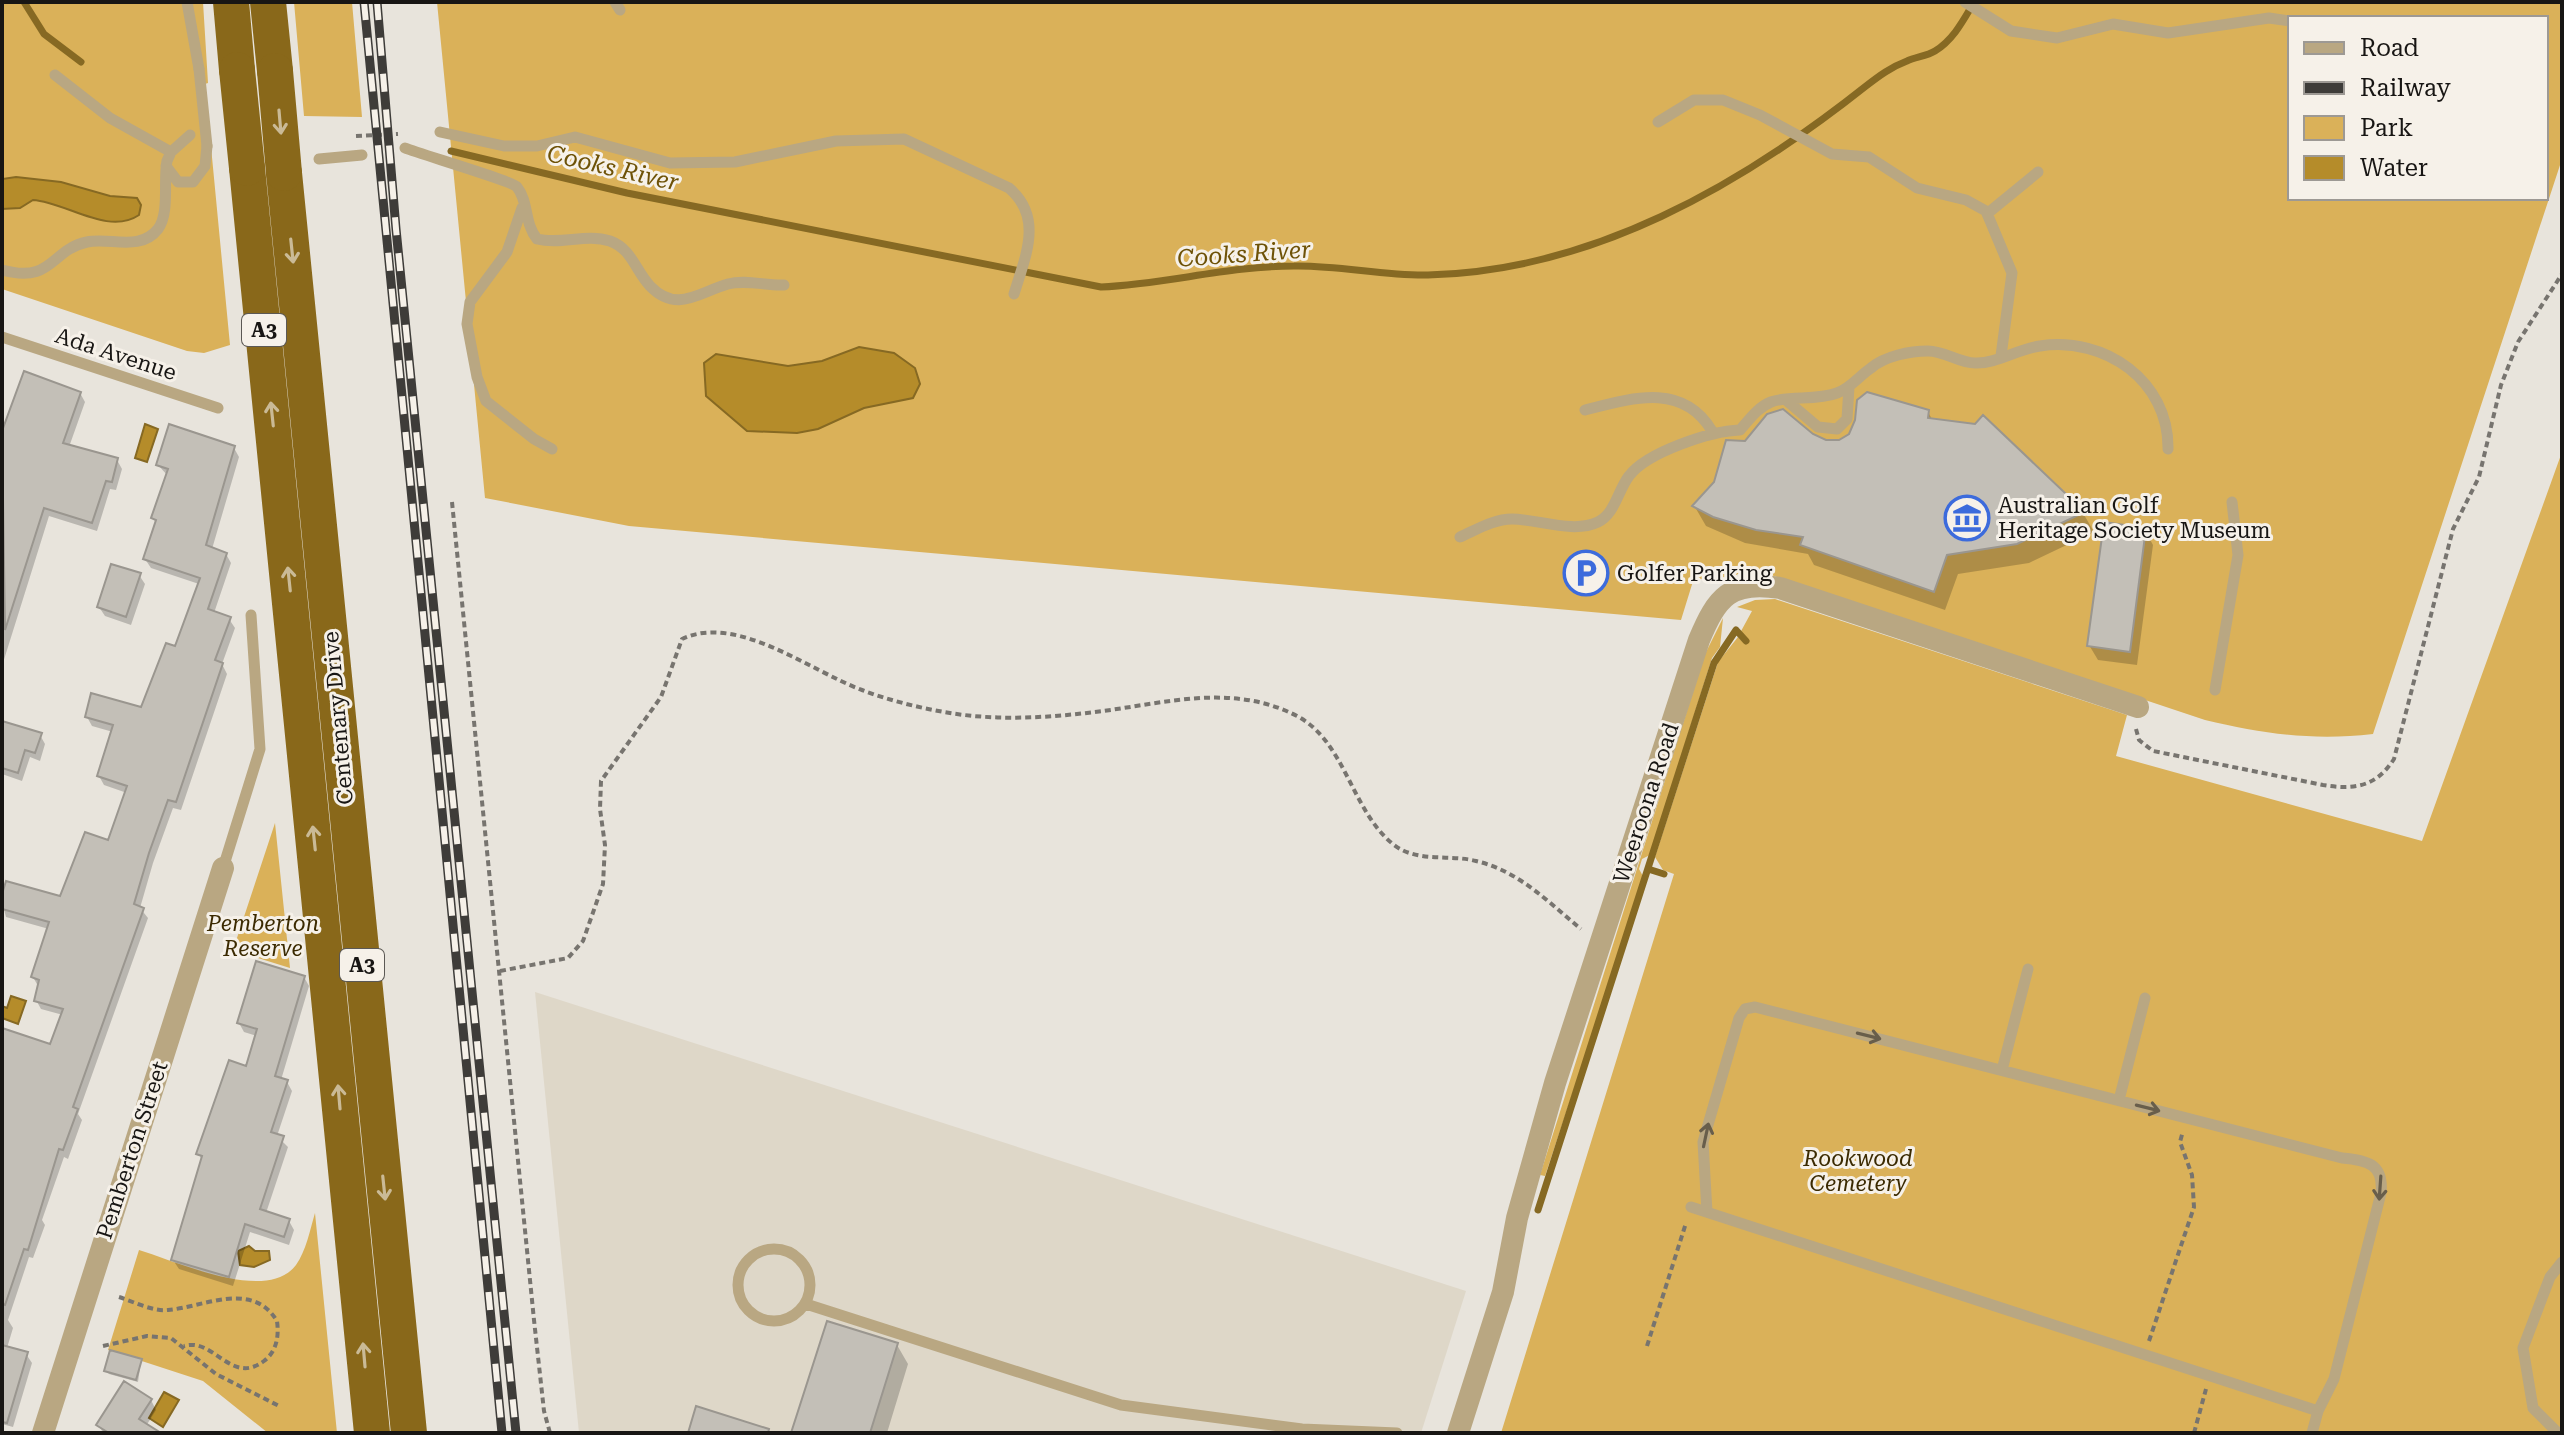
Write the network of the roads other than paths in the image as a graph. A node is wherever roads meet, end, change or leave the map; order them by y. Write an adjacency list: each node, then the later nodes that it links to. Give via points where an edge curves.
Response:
1 (187, 2): 14 (lane, bridge, via 199,69 205,166 193,182 178,182)
2 (231, 2): 46 (highway, Centenary Drive / A3, one-way to 2, bridge)
3 (268, 2): 47 (highway, Centenary Drive / A3, one-way to 47, bridge)
4 (1965, 2): 5 (lane, via 2011,31 2057,38 2113,24 2168,33 2269,18)
5 (2288, 21)
6 (55, 75): 11 (lane, via 110,118)
7 (1658, 122): 17 (lane, via 1694,100 1723,100 1832,154 1869,157 1917,188 1966,200)
8 (440, 132): 20 (lane, via 504,146 537,146 575,137 670,163 735,162 836,141 904,139 922,144 1021,198 1029,214 1029,246)
9 (190, 135): 11 (lane)
10 (405, 148): 16 (lane, via 508,180 519,189)
11 (171, 152): 14 (lane)
12 (362, 155): 13 (lane)
13 (319, 159)
14 (166, 166): 18 (lane, via 162,219 148,237 133,243 85,242 34,273)
15 (2038, 172): 17 (lane)
16 (523, 204): 19 (lane, via 537,239 565,243 593,237 617,244 666,298 695,299 729,284); 28 (lane, via 507,252 470,302 467,324 486,401)
17 (1988, 213): 22 (lane, via 2012,273)
18 (2, 270)
19 (784, 285)
20 (1014, 294)
21 (2, 337): 25 (lane, Ada Avenue)
22 (2001, 356): 23 (lane, via 1973,364 1944,353 1903,355 1880,362); 29 (lane, via 2057,345 2118,360 2158,399)
23 (1849, 387): 24 (lane, via 1817,399); 24 (lane, via 1847,419 1837,429 1818,427)
24 (1786, 400): 27 (lane, via 1768,404 1740,430)
25 (218, 408)
26 (1585, 410): 27 (lane, via 1667,397 1692,407)
27 (1712, 431): 31 (lane, via 1640,463 1598,522 1567,525 1510,519)
28 (552, 449)
29 (2168, 449)
30 (2232, 502): 33 (lane, via 2238,555)
31 (1460, 537)
32 (251, 615): 35 (lane, via 260,749)
33 (2215, 690)
34 (2138, 707): 49 (street, Weeroona Road, via 1790,590 1744,585 1721,599 1699,640 1547,1110 1503,1292)
35 (223, 868): 45 (street, Pemberton Street)
36 (2028, 969): 38 (lane)
37 (2145, 998): 39 (lane)
38 (2002, 1070): 39 (lane); 41 (lane, one-way to 38, via 1703,1142 1745,1009 1755,1007)
39 (2119, 1100): 44 (lane, one-way to 44, via 2376,1166 2382,1177 2334,1379)
40 (1691, 1207): 41 (lane)
41 (1707, 1212): 44 (lane)
42 (2562, 1262): 51 (lane, via 2550,1277 2523,1348 2533,1408)
43 (806, 1304): 43 (lane, via 792,1318 776,1321 748,1309 739,1292 750,1255 781,1249 800,1260 809,1284); 48 (lane, via 1121,1405 1302,1429)
44 (2318, 1411): 50 (lane)
45 (43, 1433)
46 (372, 1433)
47 (409, 1433)
48 (1397, 1433)
49 (1458, 1433)
50 (2312, 1433)
51 (2558, 1433)

